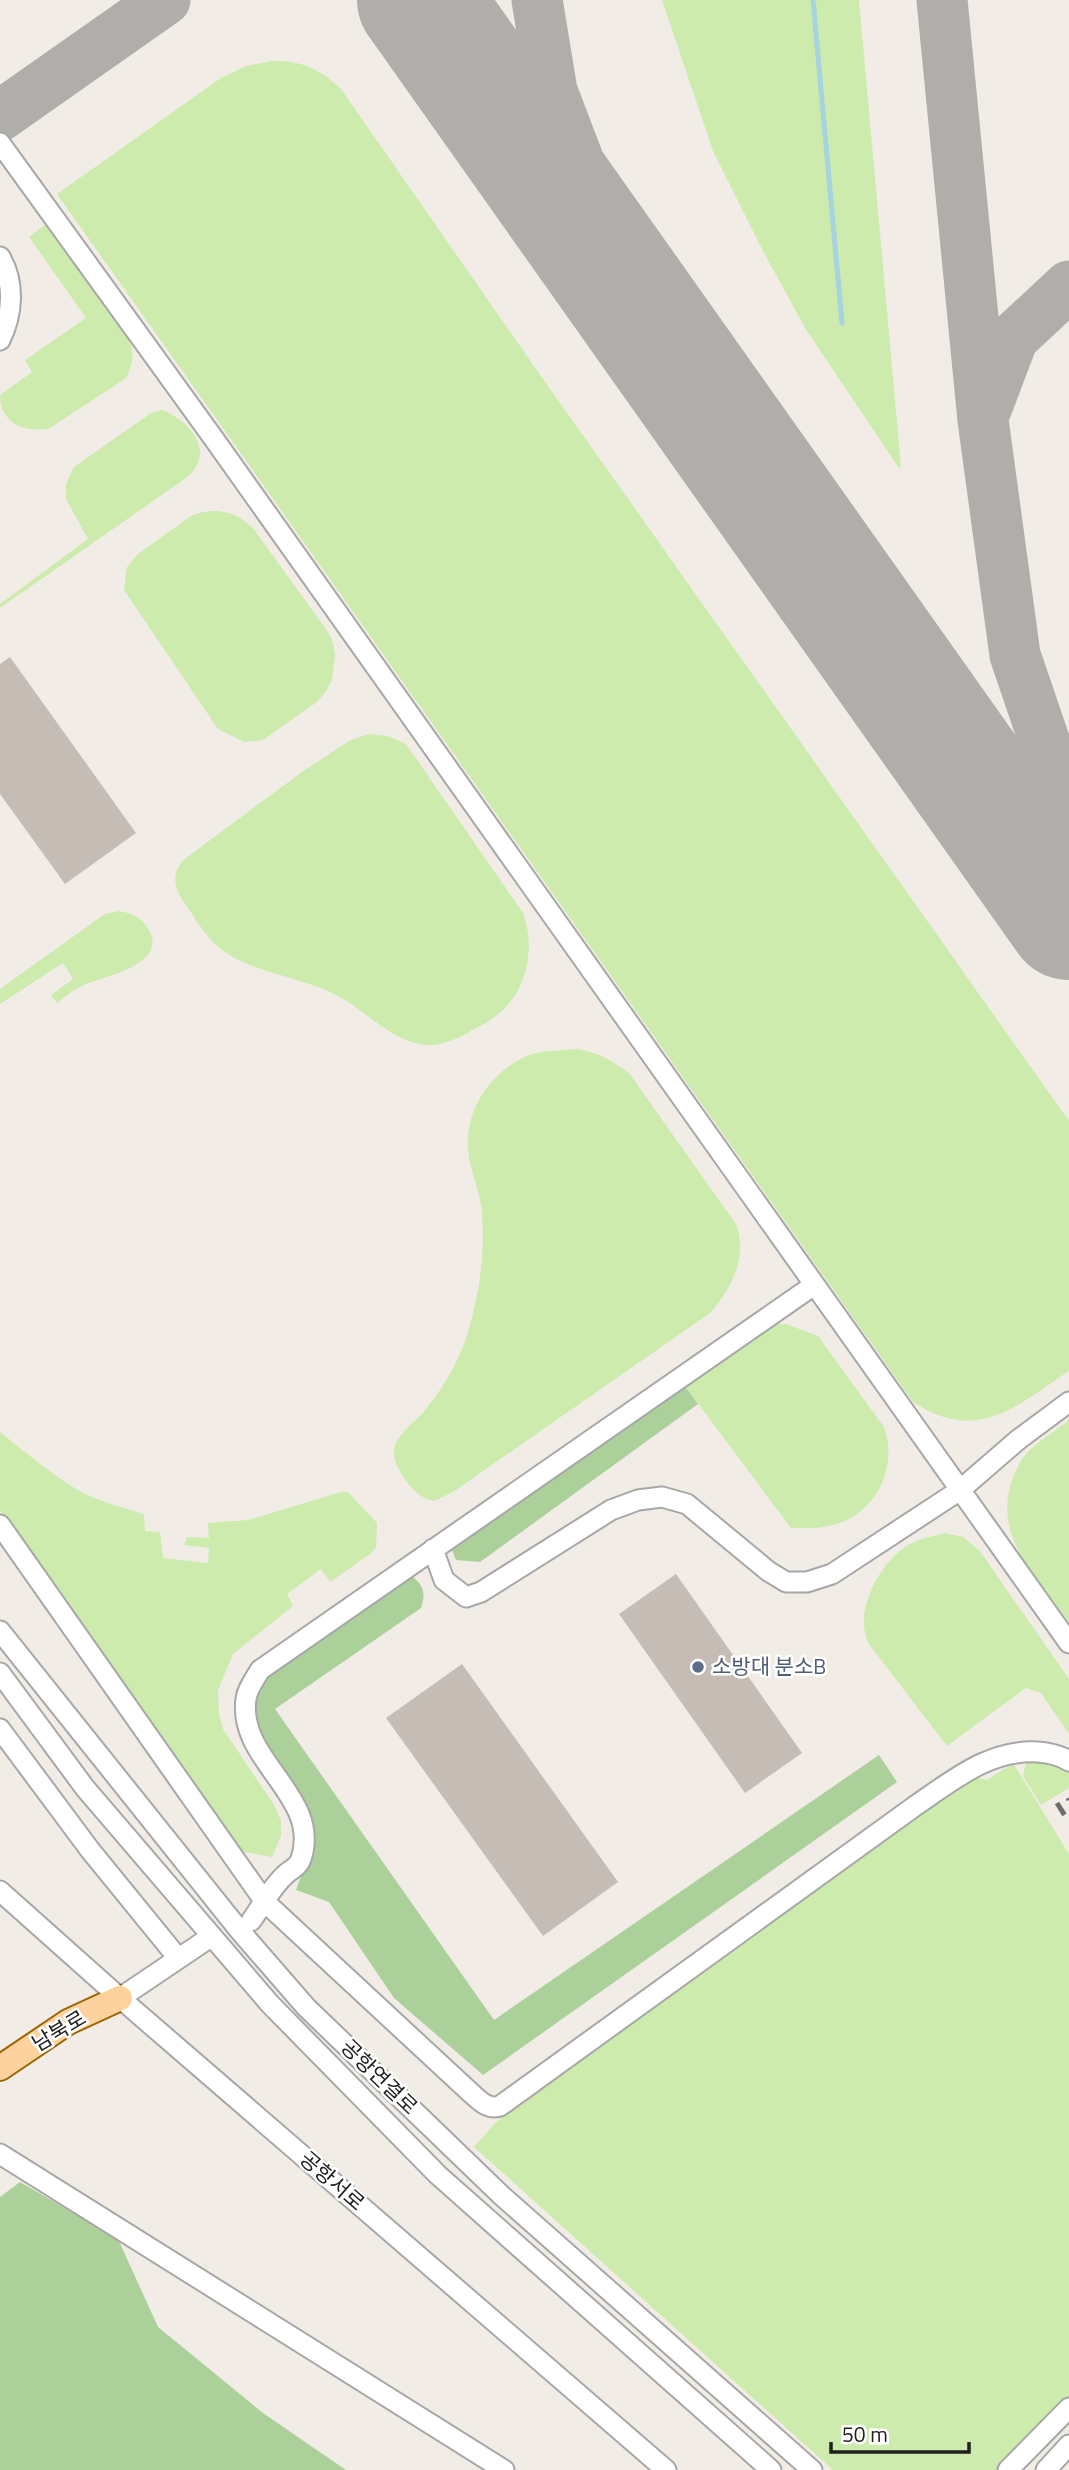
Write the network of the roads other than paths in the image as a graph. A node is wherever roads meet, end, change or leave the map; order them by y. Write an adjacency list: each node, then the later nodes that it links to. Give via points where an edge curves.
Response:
1 (0, 143): 4 (street)
2 (0, 257): 3 (street, via 10,277 11,302)
3 (0, 340)
4 (814, 1285): 6 (street); 8 (street)
5 (1069, 1402): 6 (street)
6 (960, 1490): 8 (street, via 832,1574 807,1582 786,1582 687,1504 662,1497 611,1510 466,1597 444,1580); 10 (street)
7 (0, 1525): 16 (street)
8 (433, 1549): 16 (street, via 260,1670 246,1697 250,1738 298,1809 306,1843 300,1864 283,1876)
9 (0, 1632): 14 (street, 공항연결로)
10 (1069, 1643)
11 (0, 1673): 18 (street, 공항연결로, via 85,1788)
12 (0, 1729): 19 (street)
13 (1069, 1761): 16 (street, via 1046,1753 1014,1752 965,1772 494,2108 471,2093)
14 (192, 1870): 17 (street); 21 (street, 공항연결로)
15 (0, 1891): 20 (street, 공항서로)
16 (265, 1902): 17 (street)
17 (251, 1921): 21 (street)
18 (212, 1936): 19 (street); 28 (street, 공항연결로, via 270,2004 438,2175)
19 (178, 1958): 20 (street)
20 (120, 1998): 22 (main road, 남북로, via 68,2022); 27 (street, 공항서로)
21 (306, 2007): 29 (street, 공항연결로, via 501,2195)
22 (0, 2068)
23 (0, 2154): 26 (street)
24 (1069, 2408): 30 (street)
25 (1069, 2445): 31 (street)
26 (504, 2470)
27 (666, 2470)
28 (771, 2470)
29 (812, 2470)
30 (1008, 2470)
31 (1046, 2470)

